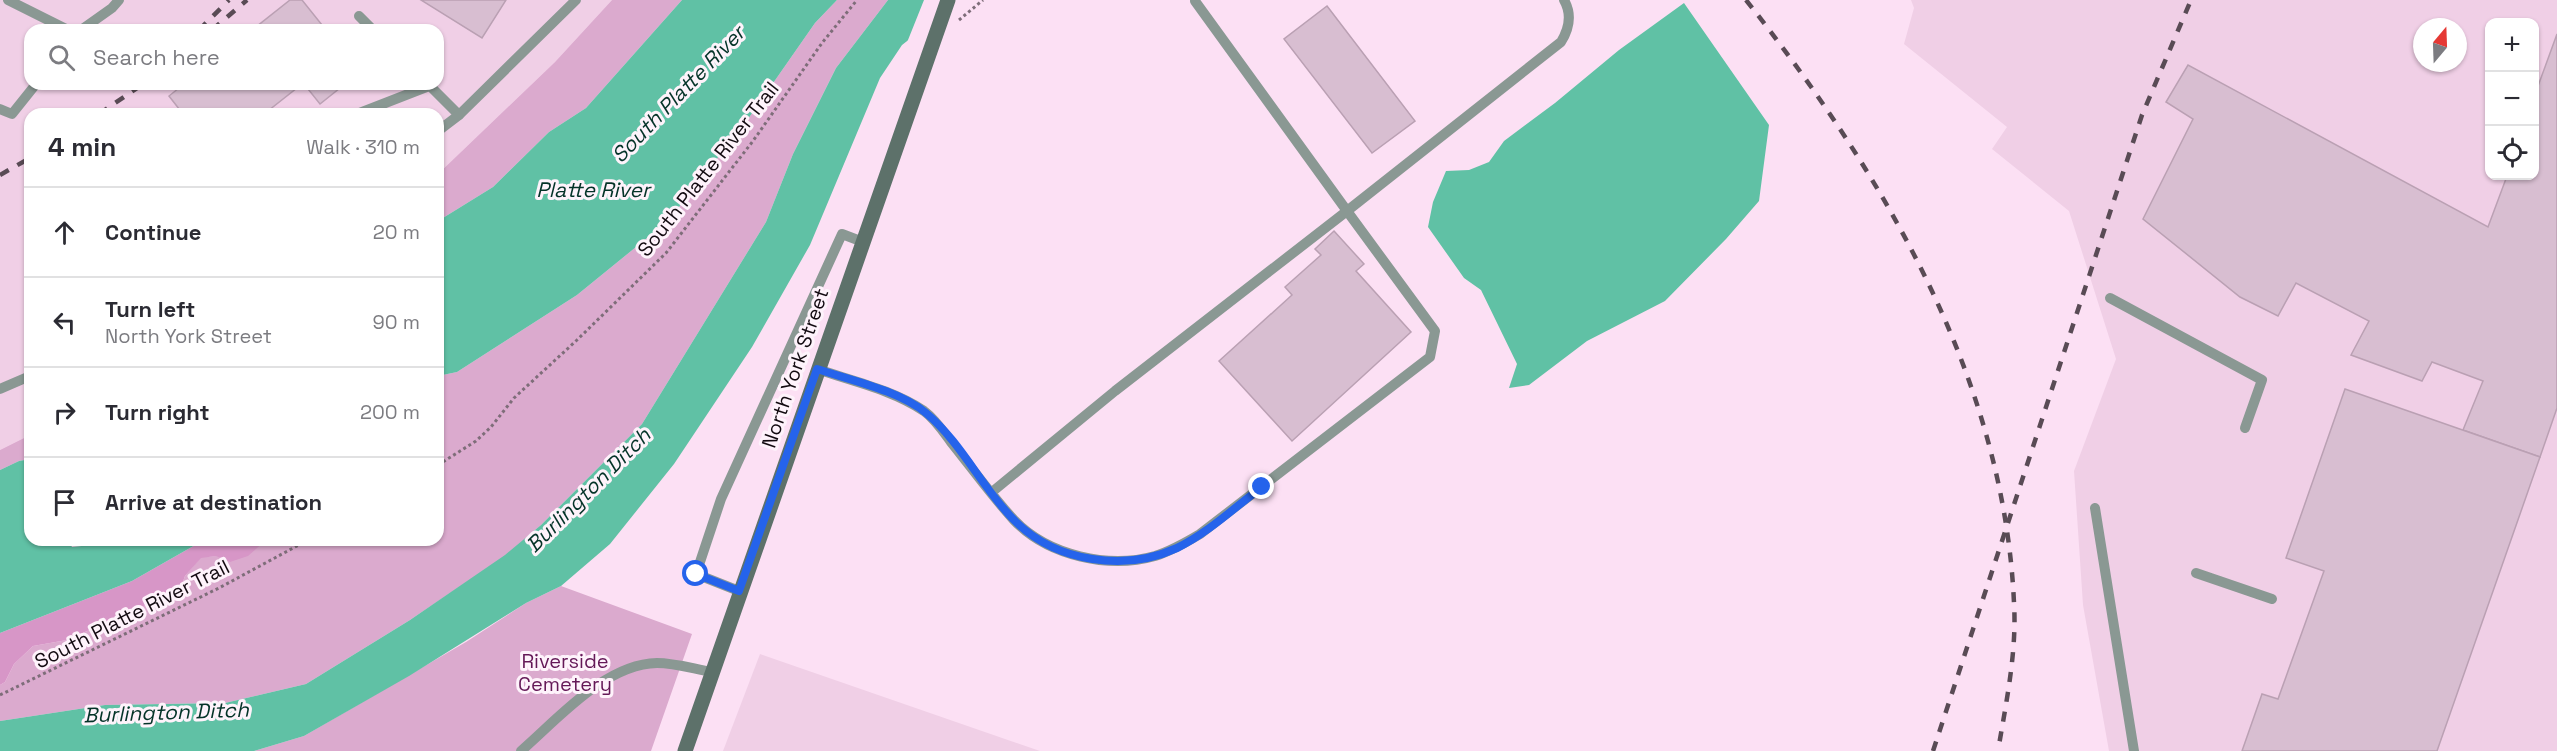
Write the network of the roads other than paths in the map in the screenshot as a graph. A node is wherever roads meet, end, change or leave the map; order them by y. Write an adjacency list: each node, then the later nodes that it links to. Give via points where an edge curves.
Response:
1 (8, 0): 8 (lane)
2 (118, 0): 9 (lane)
3 (576, 0): 16 (lane)
4 (948, 0): 19 (main road, North York Street)
5 (1564, 0): 18 (lane, via 1569,11 1567,32 1561,42)
6 (1195, 1): 18 (lane)
7 (359, 16): 10 (lane)
8 (56, 24)
9 (89, 24)
10 (367, 24)
11 (31, 90): 15 (lane, via 12,114)
12 (416, 90): 14 (lane)
13 (433, 90): 16 (lane)
14 (372, 108)
15 (0, 109)
16 (459, 115): 17 (lane)
17 (444, 126)
18 (1347, 211): 25 (lane); 25 (lane, via 1436,331 1430,357 1200,534 1178,548 1154,556 1104,561 1059,550 1015,521)
19 (862, 242): 21 (main road, North York Street); 28 (lane, via 842,234 721,499 696,574)
20 (2110, 297): 24 (lane, via 2262,380)
21 (817, 369): 25 (lane, via 925,412); 28 (main road, North York Street)
22 (24, 379): 23 (lane)
23 (0, 389)
24 (2245, 428)
25 (992, 492)
26 (2095, 508): 33 (lane)
27 (2196, 573): 29 (lane)
28 (739, 591): 30 (main road, North York Street)
29 (2272, 599)
30 (712, 672): 31 (lane, via 658,663 634,667 595,685); 32 (main road, North York Street)
31 (521, 751)
32 (685, 751)
33 (2134, 751)

